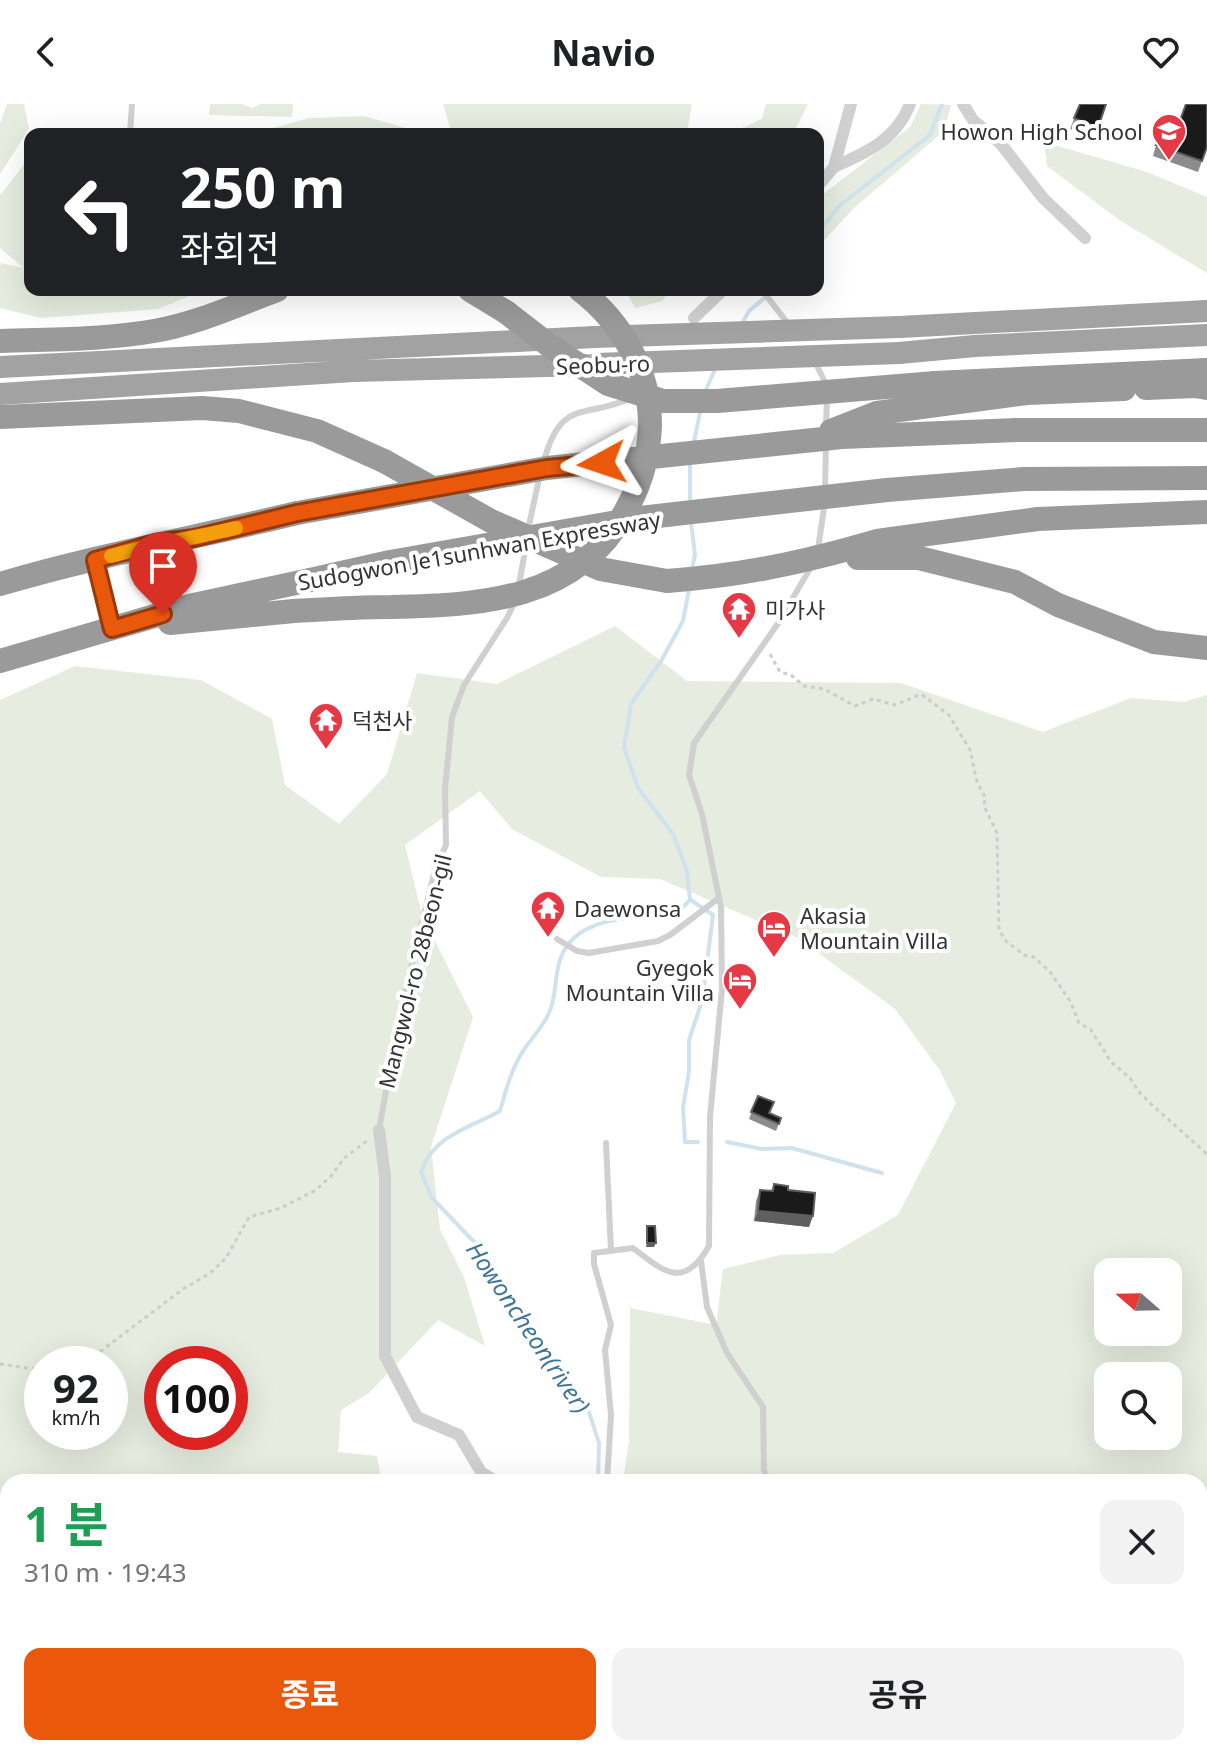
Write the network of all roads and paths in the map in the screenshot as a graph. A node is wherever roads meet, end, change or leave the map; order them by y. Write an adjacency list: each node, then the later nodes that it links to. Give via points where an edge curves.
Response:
1 (132, 104): 5 (lane)
2 (851, 104): 6 (street)
3 (910, 104): 6 (street, via 901,124 882,143)
4 (963, 104): 8 (street)
5 (130, 128)
6 (834, 167): 7 (street)
7 (824, 179)
8 (1085, 238)
9 (250, 296): 15 (highway)
10 (260, 296): 15 (highway)
11 (480, 296): 27 (highway, bridge, via 608,384 663,401 935,383)
12 (587, 296): 37 (highway, bridge, via 626,341 642,377 649,413 639,482 623,516 585,560 514,596 462,604 294,611)
13 (717, 296): 17 (street)
14 (766, 296): 19 (lane)
15 (227, 308): 20 (highway, via 125,336)
16 (1207, 311): 24 (highway, Seobu-ro, bridge)
17 (694, 318): 21 (lane)
18 (1207, 335): 28 (highway, Seobu-ro, bridge, via 899,353 353,371)
19 (802, 339)
20 (0, 341)
21 (676, 347)
22 (808, 350): 38 (lane, via 827,383 824,518 813,564)
23 (668, 357): 25 (lane)
24 (0, 367)
25 (660, 367)
26 (652, 377): 43 (lane, Mangwol-ro 28beon-gil, via 633,398 571,416 559,425 545,456 518,596 464,685 452,717 446,845 418,938)
27 (1203, 382): 31 (highway, bridge, via 1027,393 877,413)
28 (0, 394)
29 (0, 417): 34 (highway, bridge, via 239,411 317,431 384,461 491,521 600,569 667,581 728,577)
30 (1207, 430): 31 (highway, bridge, via 1017,430)
31 (801, 443): 35 (highway, bridge, via 547,468 297,513)
32 (1207, 478): 37 (highway, Sudogwon Je1sunhwan Expressway, bridge, via 1024,479 640,518 390,562 230,596)
33 (1207, 512): 34 (highway, via 1038,519 877,541)
34 (857, 552): 39 (highway, via 919,558 1015,582 1058,605 1154,642)
35 (95, 560): 36 (highway); 37 (lane)
36 (0, 584)
37 (112, 629): 40 (highway, Sudogwon Je1sunhwan Expressway)
38 (762, 646): 41 (lane, via 694,743 689,775); 45 (path, via 780,672 855,706 873,699 895,705 921,694 949,715 970,750 984,806 997,833 999,930 1006,941 1050,972 1079,1023 1091,1030 1111,1062)
39 (1207, 648)
40 (0, 661)
41 (719, 898): 42 (lane, via 658,941 577,951); 47 (lane, via 722,989 710,1117 709,1246)
42 (557, 939)
43 (379, 1130): 48 (path, via 316,1190 249,1217 226,1258 209,1274); 51 (street, Mangwol-ro 28beon-gil, via 385,1176 385,1356 417,1417 459,1435)
44 (606, 1143): 46 (lane)
45 (1207, 1154)
46 (611, 1251): 47 (lane, via 633,1248 665,1272 686,1272); 54 (lane, via 594,1253 611,1325 605,1350 611,1415)
47 (701, 1261): 55 (lane, via 712,1319 727,1353 763,1407)
48 (108, 1346)
49 (0, 1364): 50 (path)
50 (24, 1367)
51 (480, 1468): 52 (street); 53 (lane)
52 (483, 1474)
53 (494, 1474)
54 (607, 1474)
55 (766, 1474)

